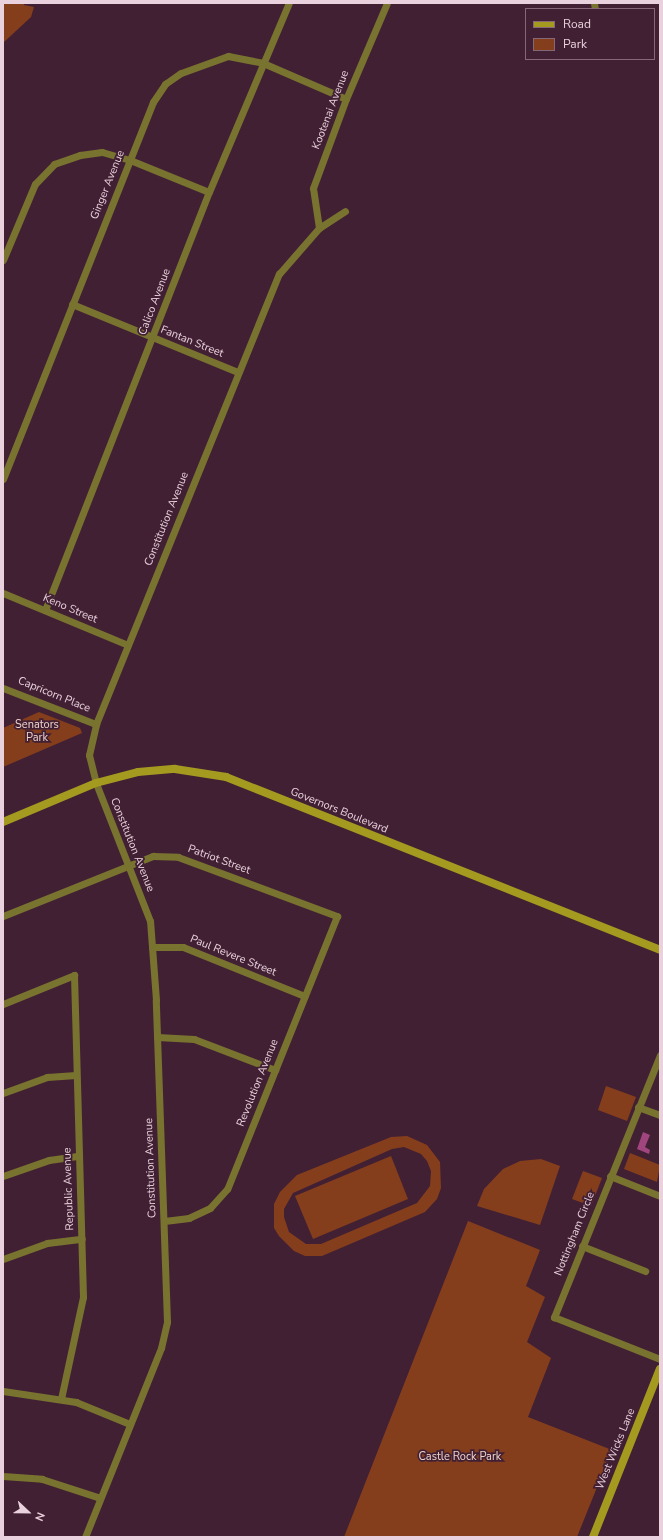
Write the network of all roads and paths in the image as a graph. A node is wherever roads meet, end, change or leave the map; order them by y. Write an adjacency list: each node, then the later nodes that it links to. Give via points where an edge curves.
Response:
1 (289, 3): 3 (street, Calico Avenue)
2 (387, 3): 4 (street, Kootenai Avenue)
3 (263, 63): 4 (street, Ginger Avenue); 5 (street, Ginger Avenue, via 228,56 181,73 165,84 153,102); 6 (street, Calico Avenue)
4 (346, 99): 8 (street, Kootenai Avenue, via 313,188)
5 (130, 160): 6 (street); 9 (street, via 102,152 80,155 54,164 36,184); 10 (street, Ginger Avenue)
6 (209, 192): 11 (street, Calico Avenue)
7 (345, 211): 8 (street, Constitution Avenue)
8 (319, 228): 12 (street, Constitution Avenue, via 279,274)
9 (3, 260)
10 (72, 304): 11 (street, Fantan Street); 13 (street, Ginger Avenue)
11 (152, 338): 12 (street, Fantan Street); 15 (street, Calico Avenue)
12 (238, 372): 16 (street, Constitution Avenue)
13 (3, 479)
14 (3, 593): 15 (street, Keno Street)
15 (45, 610): 16 (street, Keno Street)
16 (128, 645): 18 (street, Constitution Avenue)
17 (3, 688): 18 (street, Capricorn Place)
18 (96, 724): 19 (street, Constitution Avenue, via 89,755)
19 (96, 783): 20 (main road, Governors Boulevard); 21 (street, Constitution Avenue); 25 (main road, Governors Boulevard, via 138,772 175,769 226,777)
20 (3, 822)
21 (128, 866): 22 (street, Patriot Street); 23 (street, Patriot Street, via 153,856 178,857); 24 (street, Constitution Avenue, via 150,921)
22 (3, 916)
23 (337, 916): 26 (street, Revolution Avenue)
24 (152, 947): 26 (street, Paul Revere Street, via 183,947); 28 (street, Constitution Avenue)
25 (660, 950)
26 (304, 996): 30 (street, Revolution Avenue)
27 (3, 1004): 31 (street, Republic Avenue, via 74,975)
28 (157, 1037): 30 (street, via 194,1039); 39 (street, Constitution Avenue)
29 (660, 1055): 33 (street, Nottingham Circle)
30 (275, 1070): 39 (street, Revolution Avenue, via 227,1189 210,1208 189,1218)
31 (76, 1075): 32 (street, via 47,1077); 35 (street, Republic Avenue)
32 (3, 1093)
33 (638, 1107): 34 (street); 37 (street, Nottingham Circle)
34 (660, 1115)
35 (79, 1156): 36 (street, via 50,1160); 40 (street, Republic Avenue)
36 (3, 1176)
37 (610, 1176): 38 (street); 41 (street, Nottingham Circle)
38 (660, 1196)
39 (164, 1221): 48 (street, Constitution Avenue, via 167,1322 161,1348)
40 (82, 1238): 42 (street, via 47,1243); 47 (street, Republic Avenue, via 84,1297)
41 (582, 1246): 43 (street); 44 (street, Nottingham Circle, via 554,1317)
42 (3, 1259)
43 (645, 1272)
44 (660, 1359)
45 (660, 1369): 52 (main road, West Wicks Lane)
46 (3, 1391): 47 (street)
47 (61, 1399): 48 (street, via 76,1402)
48 (130, 1424): 50 (street, Constitution Avenue)
49 (3, 1476): 50 (street, via 42,1479)
50 (100, 1498): 51 (street, Constitution Avenue)
51 (85, 1537)
52 (592, 1537)

